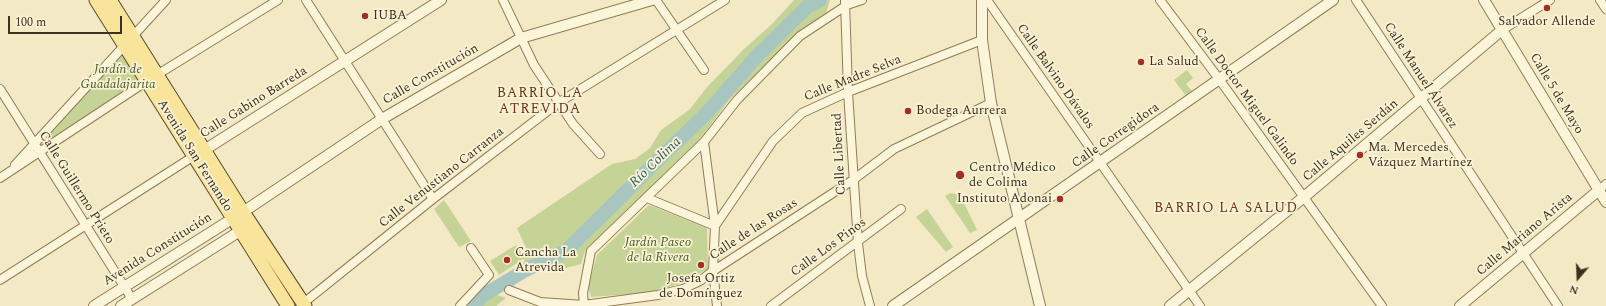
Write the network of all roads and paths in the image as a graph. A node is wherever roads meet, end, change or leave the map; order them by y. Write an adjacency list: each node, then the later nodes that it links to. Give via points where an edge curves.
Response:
1 (96, 0): 25 (main road, Avenida San Fernando)
2 (110, 0): 25 (main road, Avenida San Fernando)
3 (166, 0): 25 (street)
4 (278, 0): 29 (street)
5 (306, 0): 27 (street)
6 (441, 0): 27 (street, Calle Gabino Barreda)
7 (503, 0): 24 (street)
8 (652, 0): 24 (street, Calle Constitución)
9 (656, 0): 22 (street)
10 (725, 0): 22 (street, Calle Venustiano Carranza)
11 (862, 0): 20 (street)
12 (982, 0): 26 (street)
13 (987, 0): 42 (street, Calle Balvino Dávalos)
14 (1160, 0): 30 (street, Calle Doctor Miguel Galindo)
15 (1333, 0): 30 (street, Calle Corregidora)
16 (1356, 0): 33 (street, Calle Manuel Álvarez)
17 (1484, 0): 23 (street, Calle 5 de Mayo)
18 (1550, 0): 23 (street, Calle Aquiles Serdán)
19 (1600, 0): 21 (street)
20 (846, 2): 32 (street, Calle Libertad); 37 (street, via 800,36 737,100)
21 (1606, 9)
22 (677, 30): 28 (street); 34 (street, Calle Venustiano Carranza)
23 (1502, 30): 33 (street, Calle Aquiles Serdán); 45 (street, Calle 5 de Mayo)
24 (521, 38): 34 (street, via 534,65); 36 (street, Calle Constitución)
25 (129, 40): 29 (main road, Avenida San Fernando); 38 (street)
26 (982, 40): 32 (street, Calle Madre Selva); 35 (street)
27 (345, 61): 36 (street); 40 (street, Calle Gabino Barreda)
28 (704, 70)
29 (152, 78): 39 (street); 40 (main road, Avenida San Fernando)
30 (1219, 79): 42 (street, Calle Corregidora); 46 (street, Calle Doctor Miguel Galindo)
31 (0, 88): 38 (street, Calle Guillermo Prieto)
32 (848, 92): 44 (street, Calle Libertad); 54 (street, Calle Madre Selva, via 802,112 773,142)
33 (1421, 100): 46 (street, Calle Aquiles Serdán); 58 (street, Calle Manuel Álvarez)
34 (558, 103): 41 (street); 48 (street, Calle Venustiano Carranza)
35 (991, 103): 44 (street, Calle de las Rosas, via 894,149); 52 (street)
36 (382, 119): 48 (street); 51 (street, Calle Constitución)
37 (704, 142): 47 (street); 54 (street)
38 (34, 144): 39 (street, Calle Guillermo Prieto); 43 (street)
39 (40, 152): 43 (street); 53 (street, Calle Guillermo Prieto)
40 (199, 153): 51 (main road, Avenida San Fernando); 53 (street, Calle Gabino Barreda)
41 (600, 154)
42 (1101, 163): 52 (street, Calle Corregidora); 63 (street, Calle Balvino Dávalos)
43 (4, 176)
44 (853, 180): 56 (street, Calle Libertad); 59 (street, Calle de las Rosas)
45 (1602, 187): 49 (street, Calle 5 de Mayo); 58 (street, Calle Mariano Arista)
46 (1304, 197): 63 (street, Calle Aquiles Serdán); 78 (street, Calle Doctor Miguel Galindo)
47 (647, 198): 54 (street); 70 (street, via 591,251 583,293)
48 (433, 199): 65 (street, Calle Venustiano Carranza)
49 (1606, 202)
50 (902, 209): 56 (street, Calle Los Pinos)
51 (238, 215): 55 (main road, Avenida San Fernando); 61 (street, Avenida Constitución); 65 (main road)
52 (1019, 219): 74 (street, Calle Corregidora); 75 (street)
53 (85, 224): 60 (street, Calle Gabino Barreda); 61 (street, Calle Guillermo Prieto)
54 (714, 226): 59 (street)
55 (240, 231): 64 (street); 68 (main road, Avenida San Fernando)
56 (858, 243): 72 (street, Calle Los Pinos); 73 (street, Calle Libertad, via 862,276)
57 (472, 248): 69 (street, via 489,275)
58 (1523, 253): 79 (street, Calle Mariano Arista); 80 (street, Calle Manuel Álvarez)
59 (713, 271): 70 (street, Calle de las Rosas, via 683,289); 71 (street)
60 (0, 280)
61 (124, 287): 64 (street, Calle Guillermo Prieto); 66 (street, Avenida Constitución)
62 (509, 290): 70 (street, Calle de las Rosas, via 540,302)
63 (1190, 291): 76 (street, Calle Aquiles Serdán); 77 (street, Calle Balvino Dávalos)
64 (132, 299): 67 (street)
65 (303, 305)
66 (94, 306)
67 (121, 306)
68 (288, 306)
69 (460, 306)
70 (584, 306)
71 (717, 306)
72 (771, 306)
73 (870, 306)
74 (893, 306)
75 (1040, 306)
76 (1170, 306)
77 (1200, 306)
78 (1382, 306)
79 (1460, 306)
80 (1558, 306)

